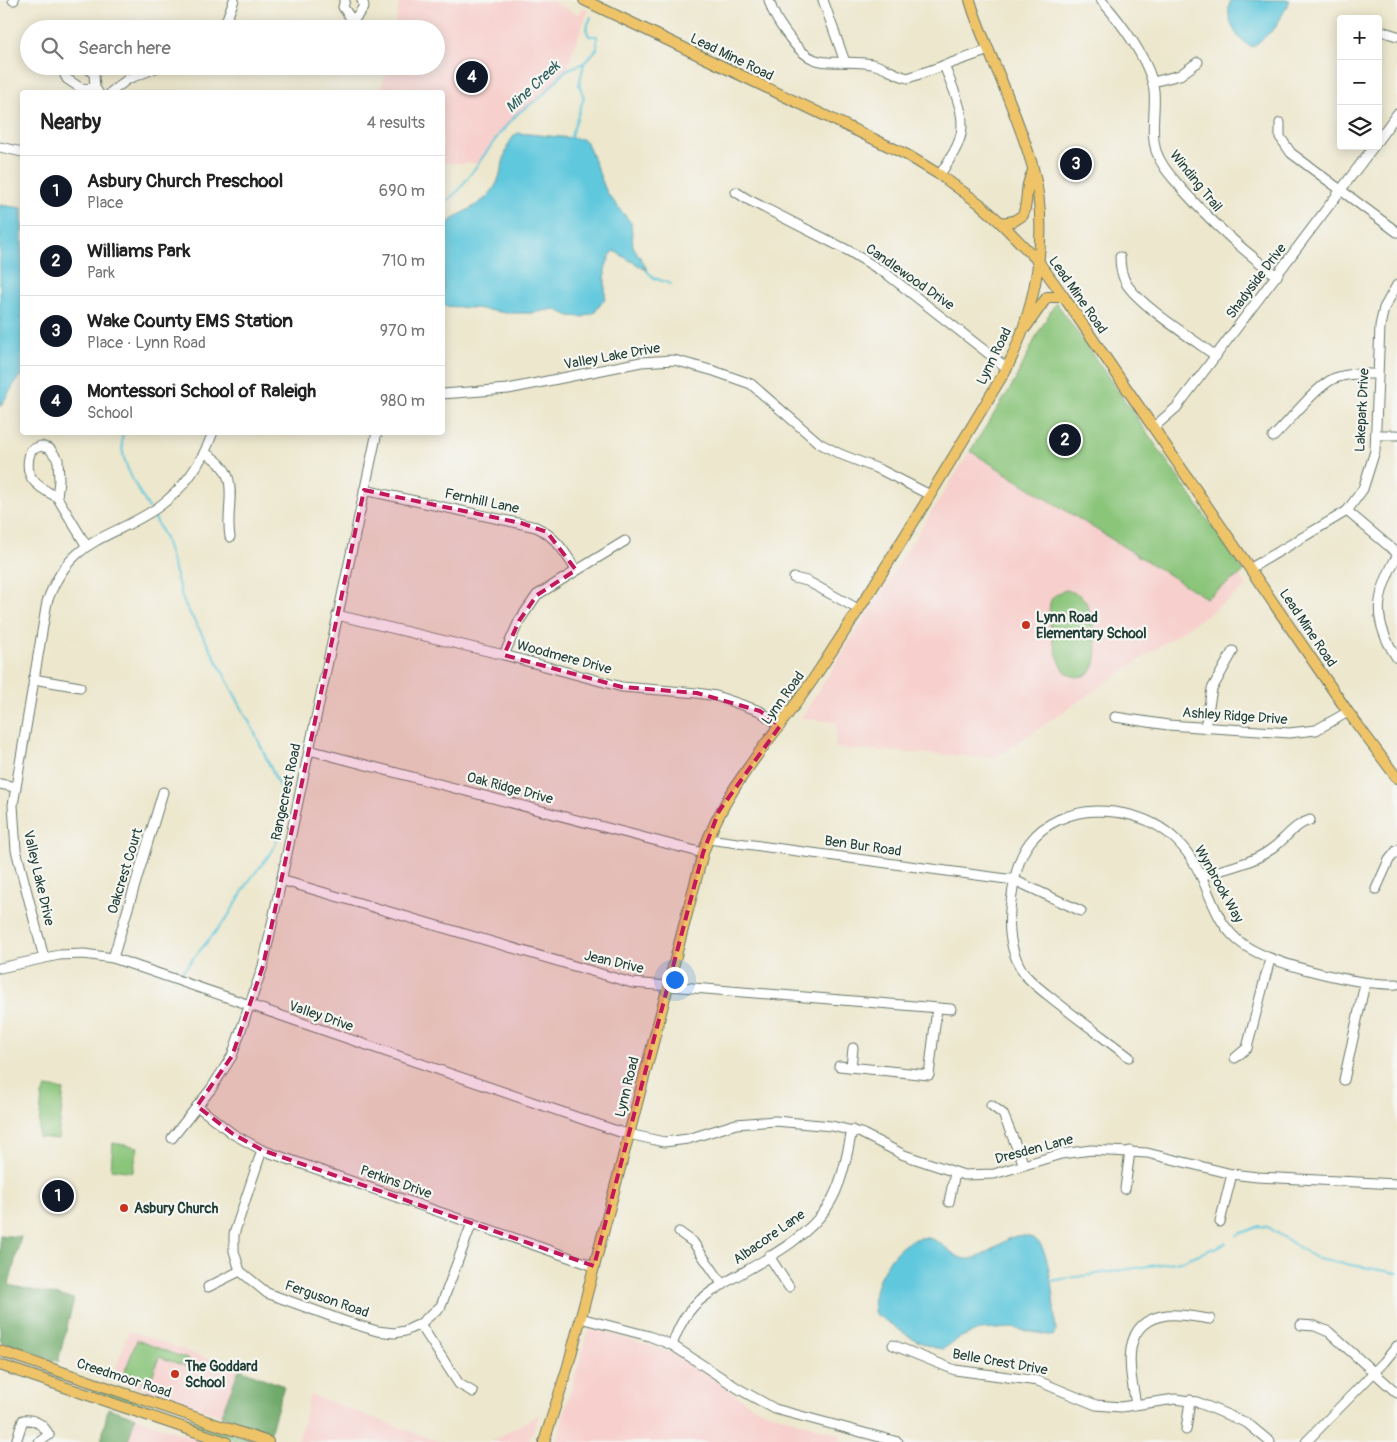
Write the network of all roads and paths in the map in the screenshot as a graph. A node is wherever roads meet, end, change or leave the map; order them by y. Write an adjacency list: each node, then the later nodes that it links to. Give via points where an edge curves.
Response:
1 (234, 0): 9 (street)
2 (344, 0): 10 (street)
3 (362, 0): 11 (street, via 364,6)
4 (584, 0): 31 (main road, Lead Mine Road, via 907,155)
5 (769, 0): 15 (street, via 773,15 806,57)
6 (822, 0): 15 (street)
7 (970, 0): 14 (main road, Lynn Road)
8 (1106, 2): 21 (street, Winding Trail)
9 (226, 20)
10 (348, 20)
11 (354, 20)
12 (1382, 31): 13 (street)
13 (1397, 36)
14 (989, 50): 17 (street); 30 (main road, Lynn Road)
15 (845, 62): 17 (street, via 874,65 908,78)
16 (1198, 62): 21 (street, via 1180,75)
17 (944, 65): 31 (street, via 960,107 962,129 959,142)
18 (65, 75): 22 (street, via 82,89)
19 (94, 75): 22 (street)
20 (138, 75): 23 (street)
21 (1152, 82): 38 (street, Winding Trail, via 1152,129 1163,166 1226,237)
22 (97, 90)
23 (114, 90)
24 (1397, 114): 26 (street)
25 (1280, 123): 32 (street, via 1280,137 1286,147)
26 (1382, 135)
27 (0, 147): 29 (street)
28 (1371, 150): 32 (street, Shadyside Drive)
29 (20, 152)
30 (1033, 170): 34 (main road, via 1026,187 1023,215 1014,221); 37 (main road, Lynn Road, via 1039,211)
31 (940, 175): 34 (main road, Lead Mine Road)
32 (1341, 191): 35 (street); 38 (street, Shadyside Drive)
33 (736, 192): 43 (street, Candlewood Drive, via 888,275)
34 (1001, 223): 37 (main road, Lead Mine Road)
35 (1397, 232)
36 (1120, 256): 42 (street, via 1120,271 1127,284 1145,302)
37 (1038, 261): 40 (main road, Lead Mine Road); 41 (main road, Lynn Road)
38 (1277, 276): 42 (street, Shadyside Drive)
39 (1397, 285): 44 (street, Lakepark Drive, via 1384,308)
40 (1064, 297): 41 (main road, via 1047,297); 46 (main road, Lead Mine Road)
41 (1022, 334): 43 (main road, Lynn Road)
42 (1216, 356): 46 (street, Shadyside Drive, via 1177,407)
43 (1007, 368): 54 (main road, Lynn Road)
44 (1377, 374): 47 (street, Lakepark Drive); 51 (street, via 1356,373 1333,379)
45 (445, 394): 54 (street, Valley Lake Drive, via 508,389 641,362 674,360 714,370 750,384 819,443)
46 (1154, 427): 61 (main road, Lead Mine Road)
47 (1376, 434): 50 (street); 56 (street, Lakepark Drive, via 1368,478)
48 (212, 435): 52 (street, Valley Lake Drive)
49 (376, 435): 53 (street, Rangecrest Road)
50 (1397, 435)
51 (1273, 437)
52 (205, 454): 57 (street, via 217,460 229,477 232,491 228,525); 59 (street, Valley Lake Drive, via 194,471 158,507)
53 (364, 490): 62 (street, Fernhill Lane, via 536,527 556,542); 65 (street, Rangecrest Road)
54 (930, 495): 64 (main road, Lynn Road)
55 (57, 497): 55 (street, via 60,480 58,460 50,449 42,446 31,450 26,463 29,475 37,485); 59 (street)
56 (1347, 511): 60 (street); 61 (street, Lakepark Drive)
57 (230, 537)
58 (625, 541): 62 (street)
59 (86, 545): 69 (street, Valley Lake Drive, via 68,563 51,592)
60 (1397, 554): 68 (street, via 1383,584 1378,608 1383,632)
61 (1251, 568): 71 (main road, Lead Mine Road)
62 (576, 570): 67 (street, via 537,595 519,621)
63 (794, 578): 64 (street, via 807,581)
64 (858, 609): 73 (main road, Lynn Road)
65 (337, 615): 67 (street, Woodmere Drive); 75 (street, Rangecrest Road)
66 (1233, 651): 74 (street, via 1212,689)
67 (504, 655): 73 (street, Woodmere Drive, via 622,687 716,696 760,711)
68 (1397, 658)
69 (33, 679): 70 (street); 78 (street, Valley Lake Drive)
70 (80, 687)
71 (1348, 712): 74 (street, Ashley Ridge Drive, via 1326,726 1304,732); 76 (main road, Lead Mine Road)
72 (1115, 717): 74 (street, Ashley Ridge Drive)
73 (780, 726): 81 (main road, Lynn Road, via 731,791)
74 (1205, 728)
75 (309, 750): 83 (street, Oak Ridge Drive); 85 (street, Rangecrest Road)
76 (1397, 778)
77 (0, 784): 78 (street)
78 (15, 787): 89 (street, Valley Lake Drive, via 13,829 16,850)
79 (163, 792): 90 (street, Oakcrest Court)
80 (1310, 820): 84 (street, via 1303,822 1270,851)
81 (708, 839): 83 (main road, Lynn Road); 86 (street, Ben Bur Road)
82 (1397, 850): 87 (street, via 1388,860)
83 (703, 853): 95 (main road, Lynn Road)
84 (1201, 876): 86 (street, Wynbrook Way, via 1176,839 1151,821 1119,812 1094,811 1063,818 1036,834 1023,851); 91 (street, Wynbrook Way, via 1226,930 1244,945)
85 (281, 880): 95 (street, Jean Drive, via 632,983); 96 (street, Rangecrest Road, via 263,966)
86 (1014, 880): 88 (street, Ben Bur Road); 100 (street, Wynbrook Way, via 1008,924 1011,943 1024,973)
87 (1376, 889)
88 (1081, 911)
89 (44, 958): 90 (street, Valley Drive, via 84,954); 92 (street, Valley Drive)
90 (113, 958): 96 (street, Valley Drive)
91 (1270, 959): 93 (street, Wynbrook Way); 101 (street, via 1247,1048)
92 (0, 968)
93 (1364, 983): 94 (street, Wynbrook Way); 104 (street)
94 (1397, 984)
95 (668, 986): 97 (street, Jean Drive); 108 (main road, Lynn Road)
96 (250, 1006): 106 (street, Rangecrest Road, via 232,1056); 108 (street, Valley Drive)
97 (937, 1008): 98 (street, Jean Drive); 103 (street, via 929,1075)
98 (951, 1009)
99 (853, 1048): 103 (street)
100 (1129, 1057)
101 (1235, 1058)
102 (840, 1066): 103 (street)
103 (851, 1067)
104 (1344, 1080)
105 (992, 1105): 112 (street, via 1003,1114)
106 (197, 1106): 109 (street, Rangecrest Road); 110 (street, Perkins Drive, via 233,1134)
107 (852, 1130): 108 (street, Dresden Lane, via 775,1121 736,1124 688,1139 664,1142); 113 (street, Dresden Lane, via 904,1155); 121 (street, Albacore Lane, via 838,1183 828,1206 804,1232)
108 (629, 1134): 122 (main road, Lynn Road)
109 (172, 1138)
110 (262, 1150): 119 (street, Perkins Drive); 123 (street, via 234,1234 234,1251)
111 (1130, 1152): 112 (street, Dresden Lane, via 1075,1151); 114 (street, Dresden Lane, via 1164,1156); 116 (street)
112 (1024, 1165): 113 (street, Dresden Lane, via 987,1176)
113 (955, 1173): 117 (street)
114 (1232, 1174): 115 (street, Dresden Lane, via 1285,1180); 118 (street)
115 (1397, 1184)
116 (1125, 1189)
117 (949, 1202)
118 (1220, 1222)
119 (472, 1223): 122 (street, Perkins Drive); 129 (street, Ferguson Road, via 441,1306)
120 (679, 1232): 124 (street, via 693,1242)
121 (769, 1256): 124 (street, Albacore Lane); 126 (street)
122 (594, 1266): 127 (main road, Lynn Road)
123 (240, 1271): 125 (street); 129 (street, Ferguson Road, via 268,1292 370,1329 394,1333)
124 (723, 1285): 131 (street, Albacore Lane, via 692,1308)
125 (208, 1287)
126 (789, 1287)
127 (580, 1318): 131 (street); 146 (main road, Lynn Road)
128 (1210, 1319): 140 (street, via 1161,1316 1139,1330 1131,1343 1129,1357)
129 (420, 1324): 137 (street, via 459,1384)
130 (1301, 1325): 136 (street, via 1329,1332)
131 (672, 1345): 147 (street, via 763,1404)
132 (893, 1345): 140 (street, Belle Crest Drive, via 956,1370 1038,1381 1096,1405)
133 (1397, 1346): 136 (street)
134 (0, 1351): 145 (main road, Creedmoor Road)
135 (0, 1365): 144 (main road, Creedmoor Road)
136 (1374, 1372): 138 (street); 149 (street)
137 (473, 1392)
138 (1397, 1392)
139 (1190, 1400): 140 (street, Belle Crest Drive); 141 (street); 148 (street, Belle Crest Drive, via 1241,1420)
140 (1136, 1404)
141 (1186, 1430)
142 (16, 1442): 143 (street, via 23,1420 28,1419 38,1422 48,1435)
143 (39, 1442)
144 (226, 1442)
145 (268, 1442)
146 (544, 1442)
147 (898, 1442)
148 (1270, 1442)
149 (1306, 1442)

